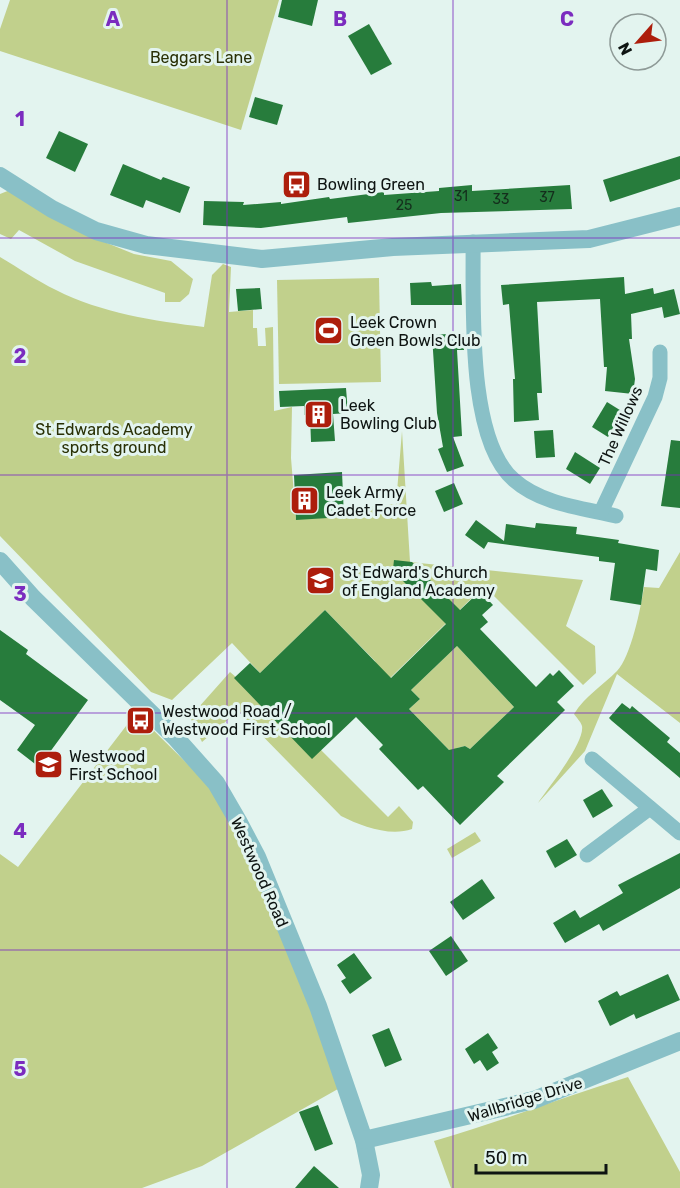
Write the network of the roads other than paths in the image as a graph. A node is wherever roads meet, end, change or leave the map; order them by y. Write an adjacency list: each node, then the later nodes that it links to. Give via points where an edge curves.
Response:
1 (1, 176): 3 (street, via 96,231 146,245 198,253 262,259)
2 (680, 216): 3 (street, via 589,238)
3 (473, 242): 5 (street, via 476,354 484,423 492,448 502,468 529,490 548,500)
4 (660, 352): 5 (street, The Willows, via 655,398)
5 (601, 512): 6 (street)
6 (616, 516)
7 (0, 561): 13 (street, Westwood Road, via 216,783 257,856 318,1006)
8 (592, 759): 9 (street)
9 (650, 808): 10 (street); 11 (street)
10 (680, 833)
11 (588, 855)
12 (680, 1041): 13 (street, Wallbridge Drive, via 534,1100)
13 (364, 1140): 14 (street, Westwood Road, via 371,1175)
14 (369, 1188)

